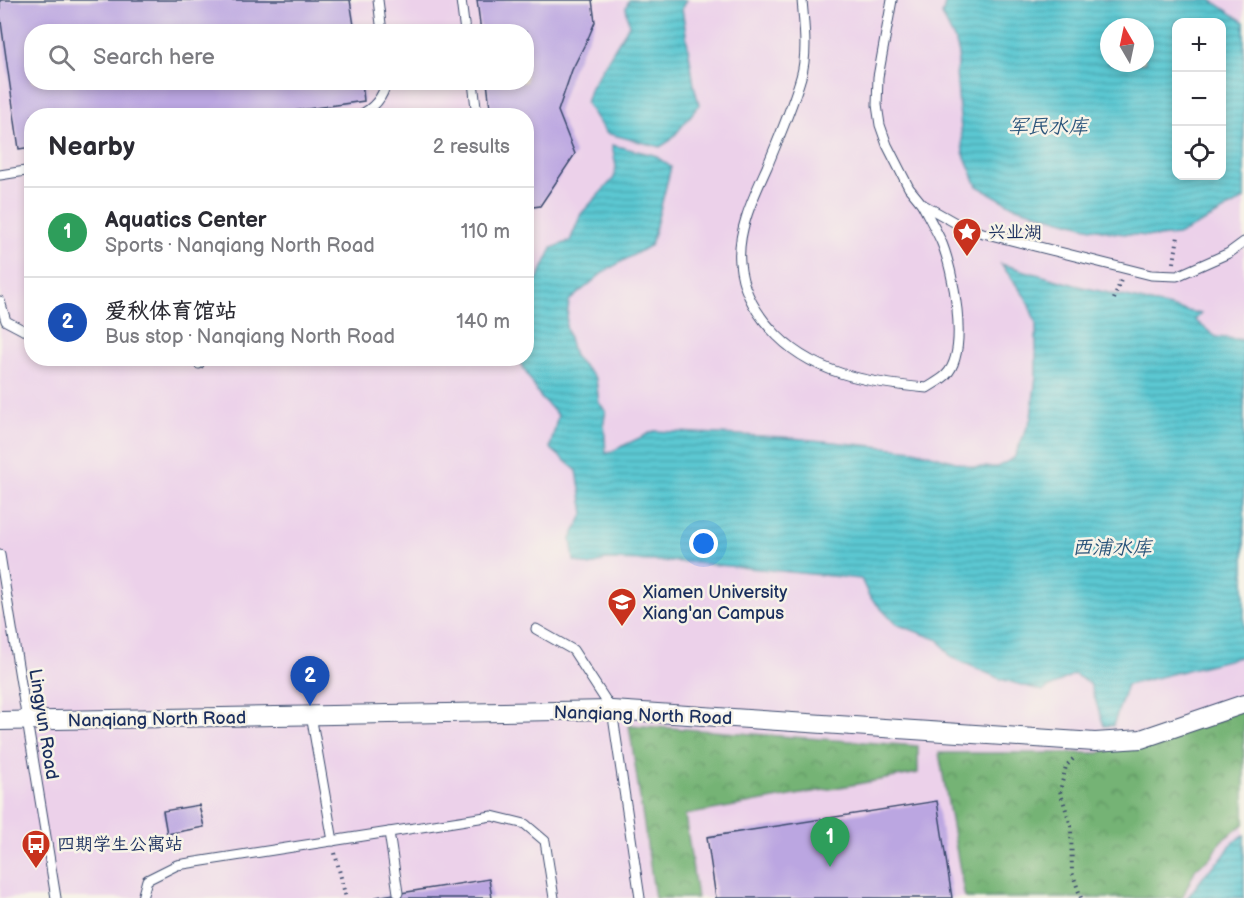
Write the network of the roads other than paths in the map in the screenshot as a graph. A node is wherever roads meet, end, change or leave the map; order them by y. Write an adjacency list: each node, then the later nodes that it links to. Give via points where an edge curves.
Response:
1 (378, 0): 5 (lane)
2 (461, 0): 6 (lane)
3 (802, 0): 13 (lane, via 802,74 745,223 740,263 754,308 783,344 813,363 844,375 927,388 947,374 957,353 957,321 952,277 942,242)
4 (892, 0): 13 (lane, via 877,105 887,145 909,188)
5 (381, 24)
6 (464, 24)
7 (383, 90): 9 (lane)
8 (474, 90): 10 (lane)
9 (373, 108)
10 (476, 108)
11 (24, 174): 12 (lane)
12 (0, 176)
13 (922, 204): 14 (lane, via 983,234 1151,275 1177,276)
14 (1244, 242)
15 (0, 301): 16 (lane, via 6,321)
16 (24, 330)
17 (0, 555): 23 (lane, Lingyun Road)
18 (536, 629): 20 (lane, via 573,650)
19 (1244, 704): 20 (street, Nanqiang North Road, via 1141,739 1078,741)
20 (612, 710): 21 (street, Nanqiang North Road); 30 (lane)
21 (311, 715): 23 (street, Nanqiang North Road); 25 (lane)
22 (0, 722): 23 (street, Nanqiang North Road)
23 (27, 722): 27 (lane, Lingyun Road)
24 (389, 832): 25 (lane); 26 (lane); 29 (lane, via 492,816 525,824 544,841)
25 (333, 841): 28 (lane, via 177,865 147,880)
26 (398, 893)
27 (56, 898)
28 (142, 898)
29 (554, 898)
30 (640, 898)

